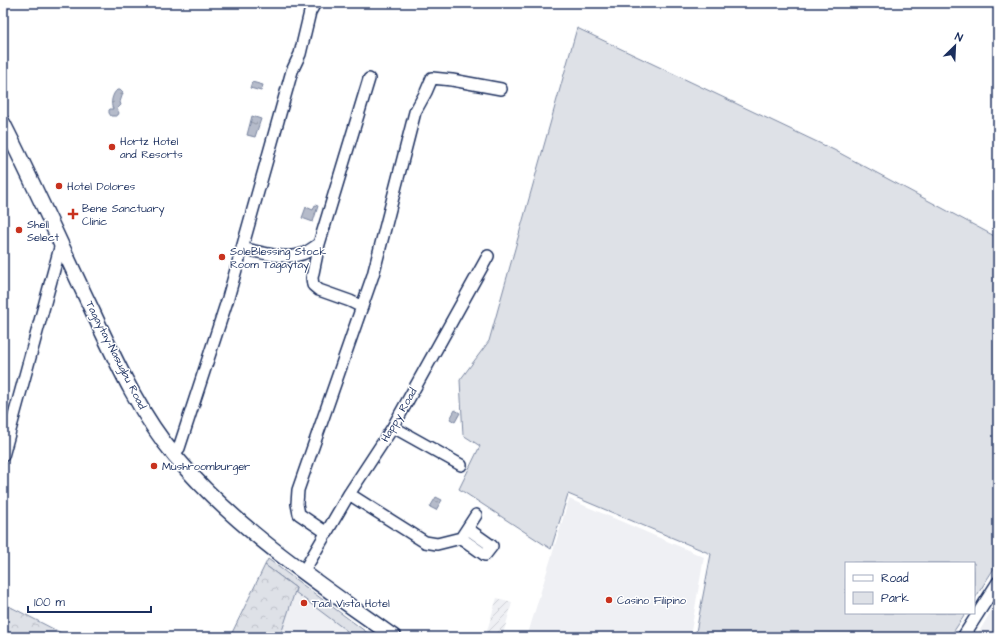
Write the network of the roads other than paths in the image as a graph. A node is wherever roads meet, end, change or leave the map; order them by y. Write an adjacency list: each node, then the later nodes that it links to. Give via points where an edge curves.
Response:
1 (315, 3): 7 (street, via 310,12 300,54 292,71)
2 (369, 79): 6 (street)
3 (501, 89): 9 (street, via 432,78 415,112 373,275)
4 (5, 131): 5 (main road, Tagaytay-Nasugbu Road)
5 (61, 244): 11 (main road, Tagaytay-Nasugbu Road, via 127,382); 12 (street)
6 (319, 244): 7 (street, via 295,256 261,253); 9 (street, via 312,278 313,285 319,290)
7 (242, 248): 11 (street, via 179,448)
8 (488, 256): 10 (street, Happy Road)
9 (362, 307): 16 (street, via 298,490 299,514)
10 (393, 427): 13 (street); 14 (street, Happy Road)
11 (174, 454): 17 (main road, Tagaytay-Nasugbu Road, via 227,511)
12 (3, 456)
13 (461, 465)
14 (349, 494): 15 (street, via 425,542 437,544 464,533); 16 (street, Happy Road)
15 (476, 515)
16 (327, 533): 17 (street, Happy Road)
17 (304, 571): 20 (main road, Tagaytay-Nasugbu Road)
18 (998, 582): 19 (street)
19 (993, 597): 21 (street)
20 (394, 637)
21 (963, 637)

